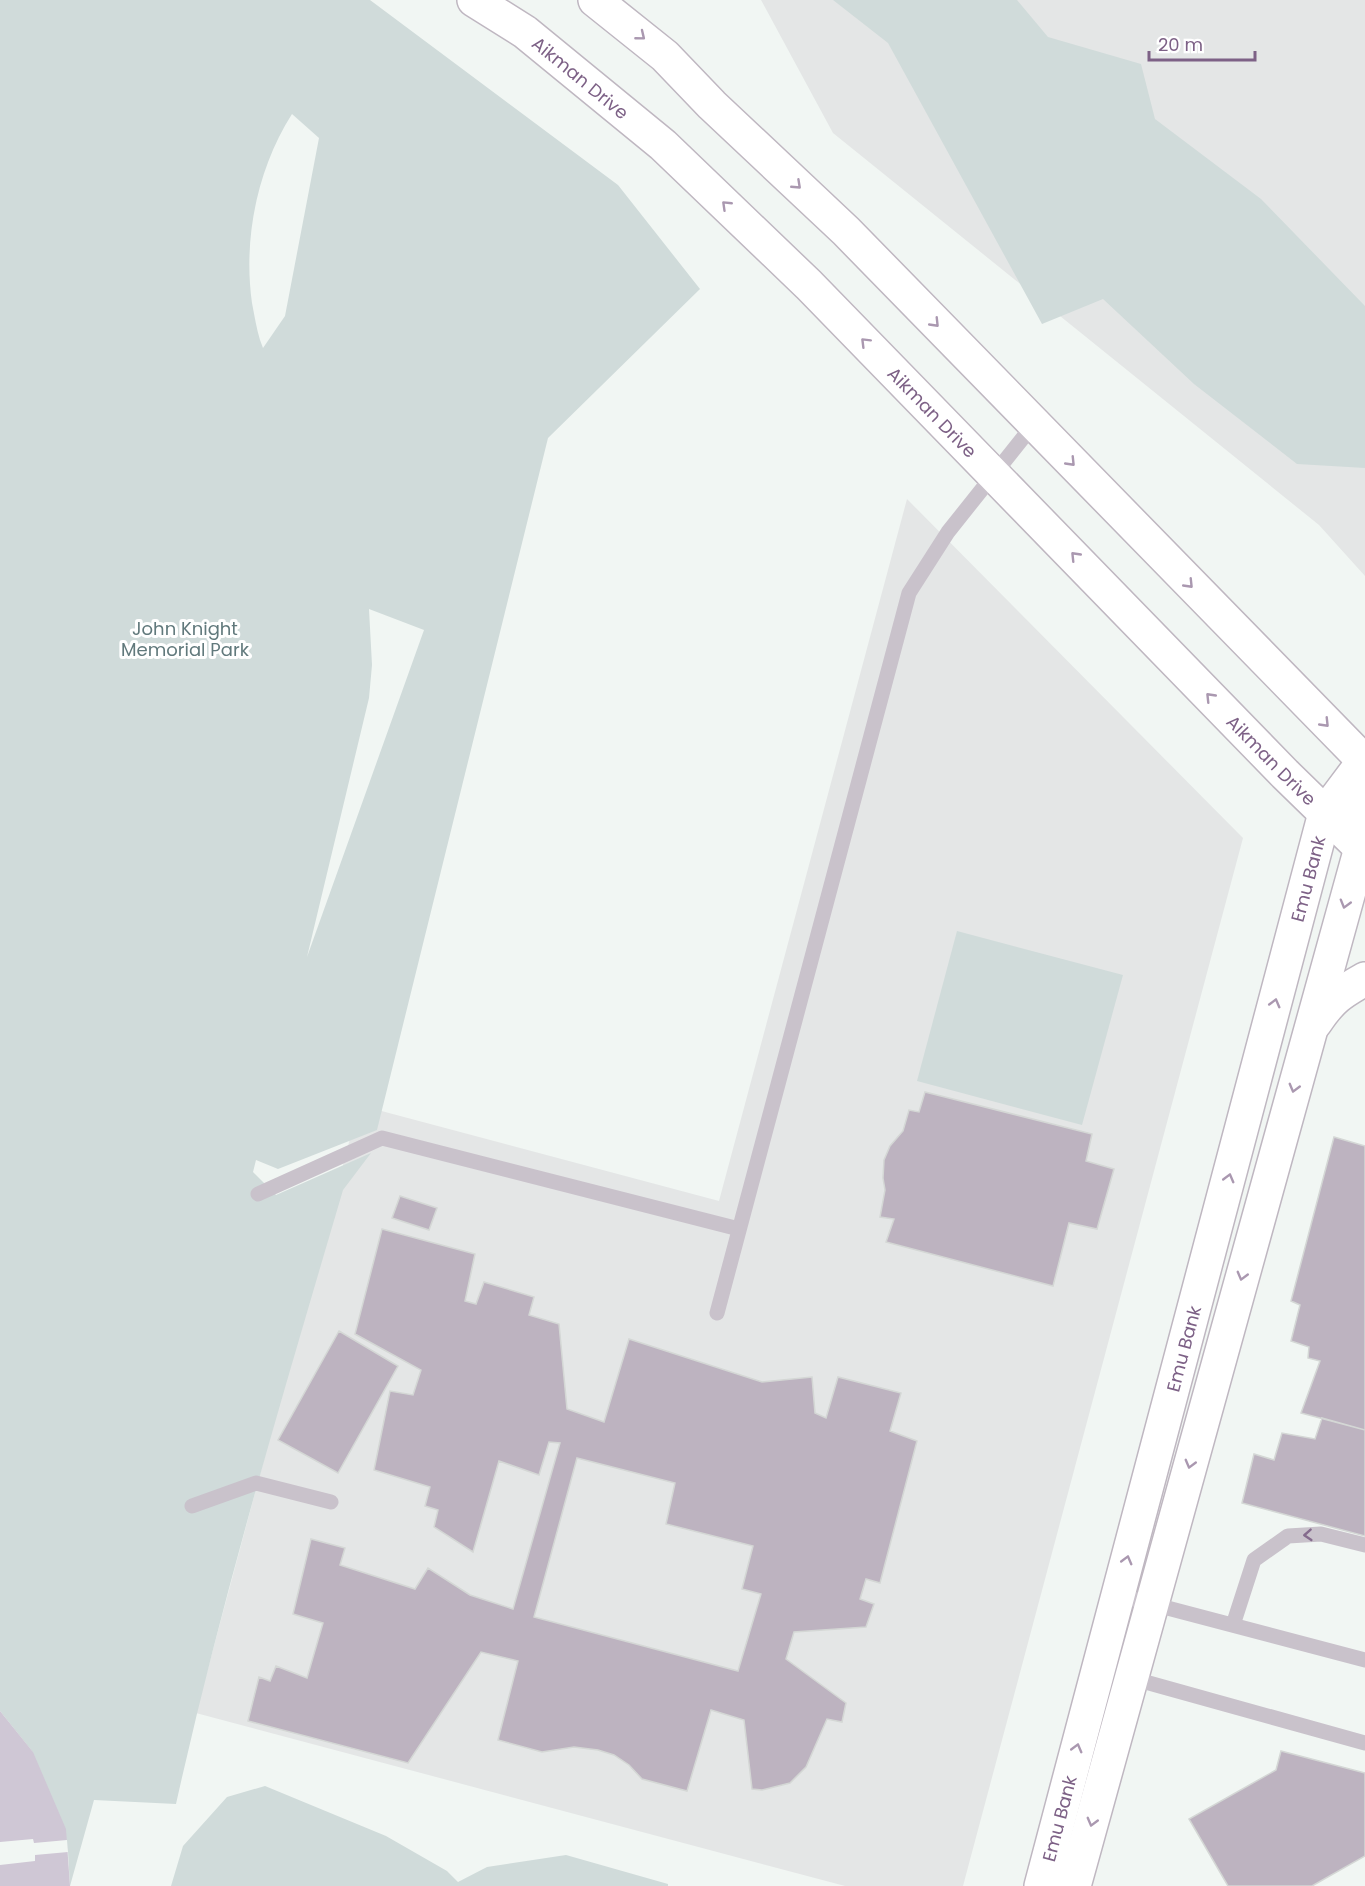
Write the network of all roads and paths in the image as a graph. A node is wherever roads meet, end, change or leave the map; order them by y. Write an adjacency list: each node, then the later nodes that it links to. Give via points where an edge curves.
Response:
1 (474, 0): 4 (main road, Aikman Drive, one-way to 1, via 809,285 663,145 525,32)
2 (595, 0): 3 (main road, one-way to 3, via 665,56 846,231)
3 (1034, 424): 4 (lane); 5 (main road, one-way to 5)
4 (995, 474): 6 (main road, Aikman Drive, one-way to 4); 11 (lane, via 948,532 909,592)
5 (1365, 762): 6 (main road, Emu Bank); 7 (main road, Emu Bank)
6 (1325, 813): 7 (main road, Aikman Drive); 16 (main road, Emu Bank, one-way to 6)
7 (1363, 850): 9 (main road, Emu Bank, one-way to 9)
8 (1365, 979): 9 (main road, via 1327,1004)
9 (1309, 1032): 17 (main road, Emu Bank, one-way to 17)
10 (258, 1194): 11 (lane, via 382,1138)
11 (739, 1229): 12 (lane)
12 (717, 1313)
13 (331, 1502): 14 (lane, via 256,1483)
14 (192, 1506)
15 (1365, 1545): 18 (lane, one-way to 18, via 1321,1534 1288,1536 1254,1560)
16 (1118, 1594): 17 (lane); 22 (main road, Emu Bank, one-way to 16)
17 (1152, 1604): 18 (lane); 20 (main road, Emu Bank)
18 (1233, 1625): 19 (lane)
19 (1365, 1660)
20 (1131, 1678): 21 (lane); 23 (main road, Emu Bank, one-way to 23)
21 (1365, 1743)
22 (1041, 1886)
23 (1074, 1886)

